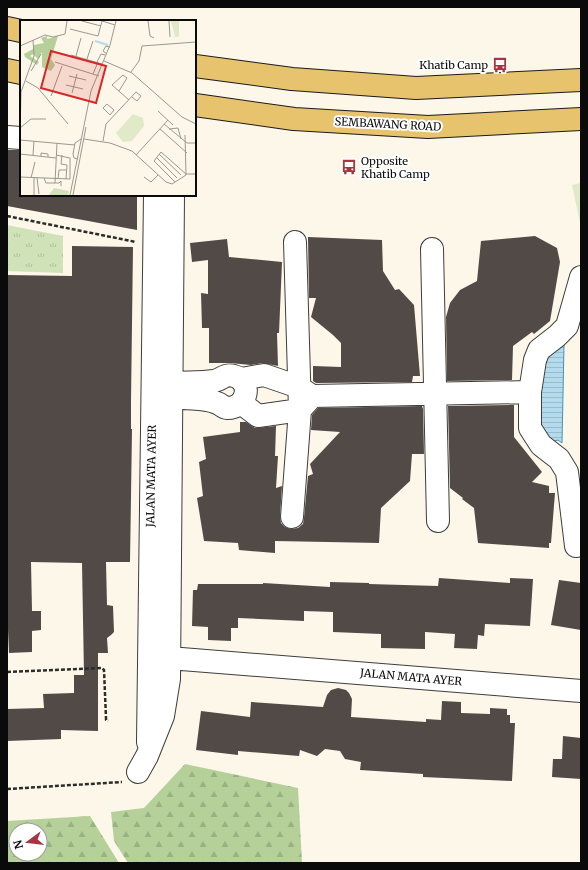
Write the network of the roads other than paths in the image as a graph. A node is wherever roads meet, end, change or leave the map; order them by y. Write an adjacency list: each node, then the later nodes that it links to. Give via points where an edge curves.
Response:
1 (7, 28): 2 (main road)
2 (20, 31)
3 (196, 66): 6 (main road, via 292,79 416,88)
4 (7, 70): 5 (main road)
5 (20, 73)
6 (581, 80)
7 (196, 105): 8 (main road, SEMBAWANG ROAD, via 294,119 428,127)
8 (581, 118)
9 (7, 137): 10 (street)
10 (20, 138)
11 (155, 196): 25 (street, JALAN MATA AYER, via 143,764 163,716 169,679)
12 (173, 196): 17 (street, JALAN MATA AYER)
13 (295, 242): 20 (street)
14 (432, 249): 19 (street)
15 (581, 277): 18 (street, via 566,326 539,350)
16 (241, 380): 17 (street, via 228,375 216,381); 20 (street, via 264,375); 21 (street, via 246,393)
17 (172, 389): 21 (street, via 226,408 236,407); 25 (street, JALAN MATA AYER)
18 (530, 392): 19 (street); 24 (street, via 530,428 541,445 559,459 567,472)
19 (435, 393): 20 (street); 23 (street)
20 (304, 397): 21 (street, via 258,416); 22 (street)
21 (242, 403)
22 (292, 517)
23 (438, 521)
24 (576, 546)
25 (169, 658): 26 (street, JALAN MATA AYER)
26 (581, 691)

